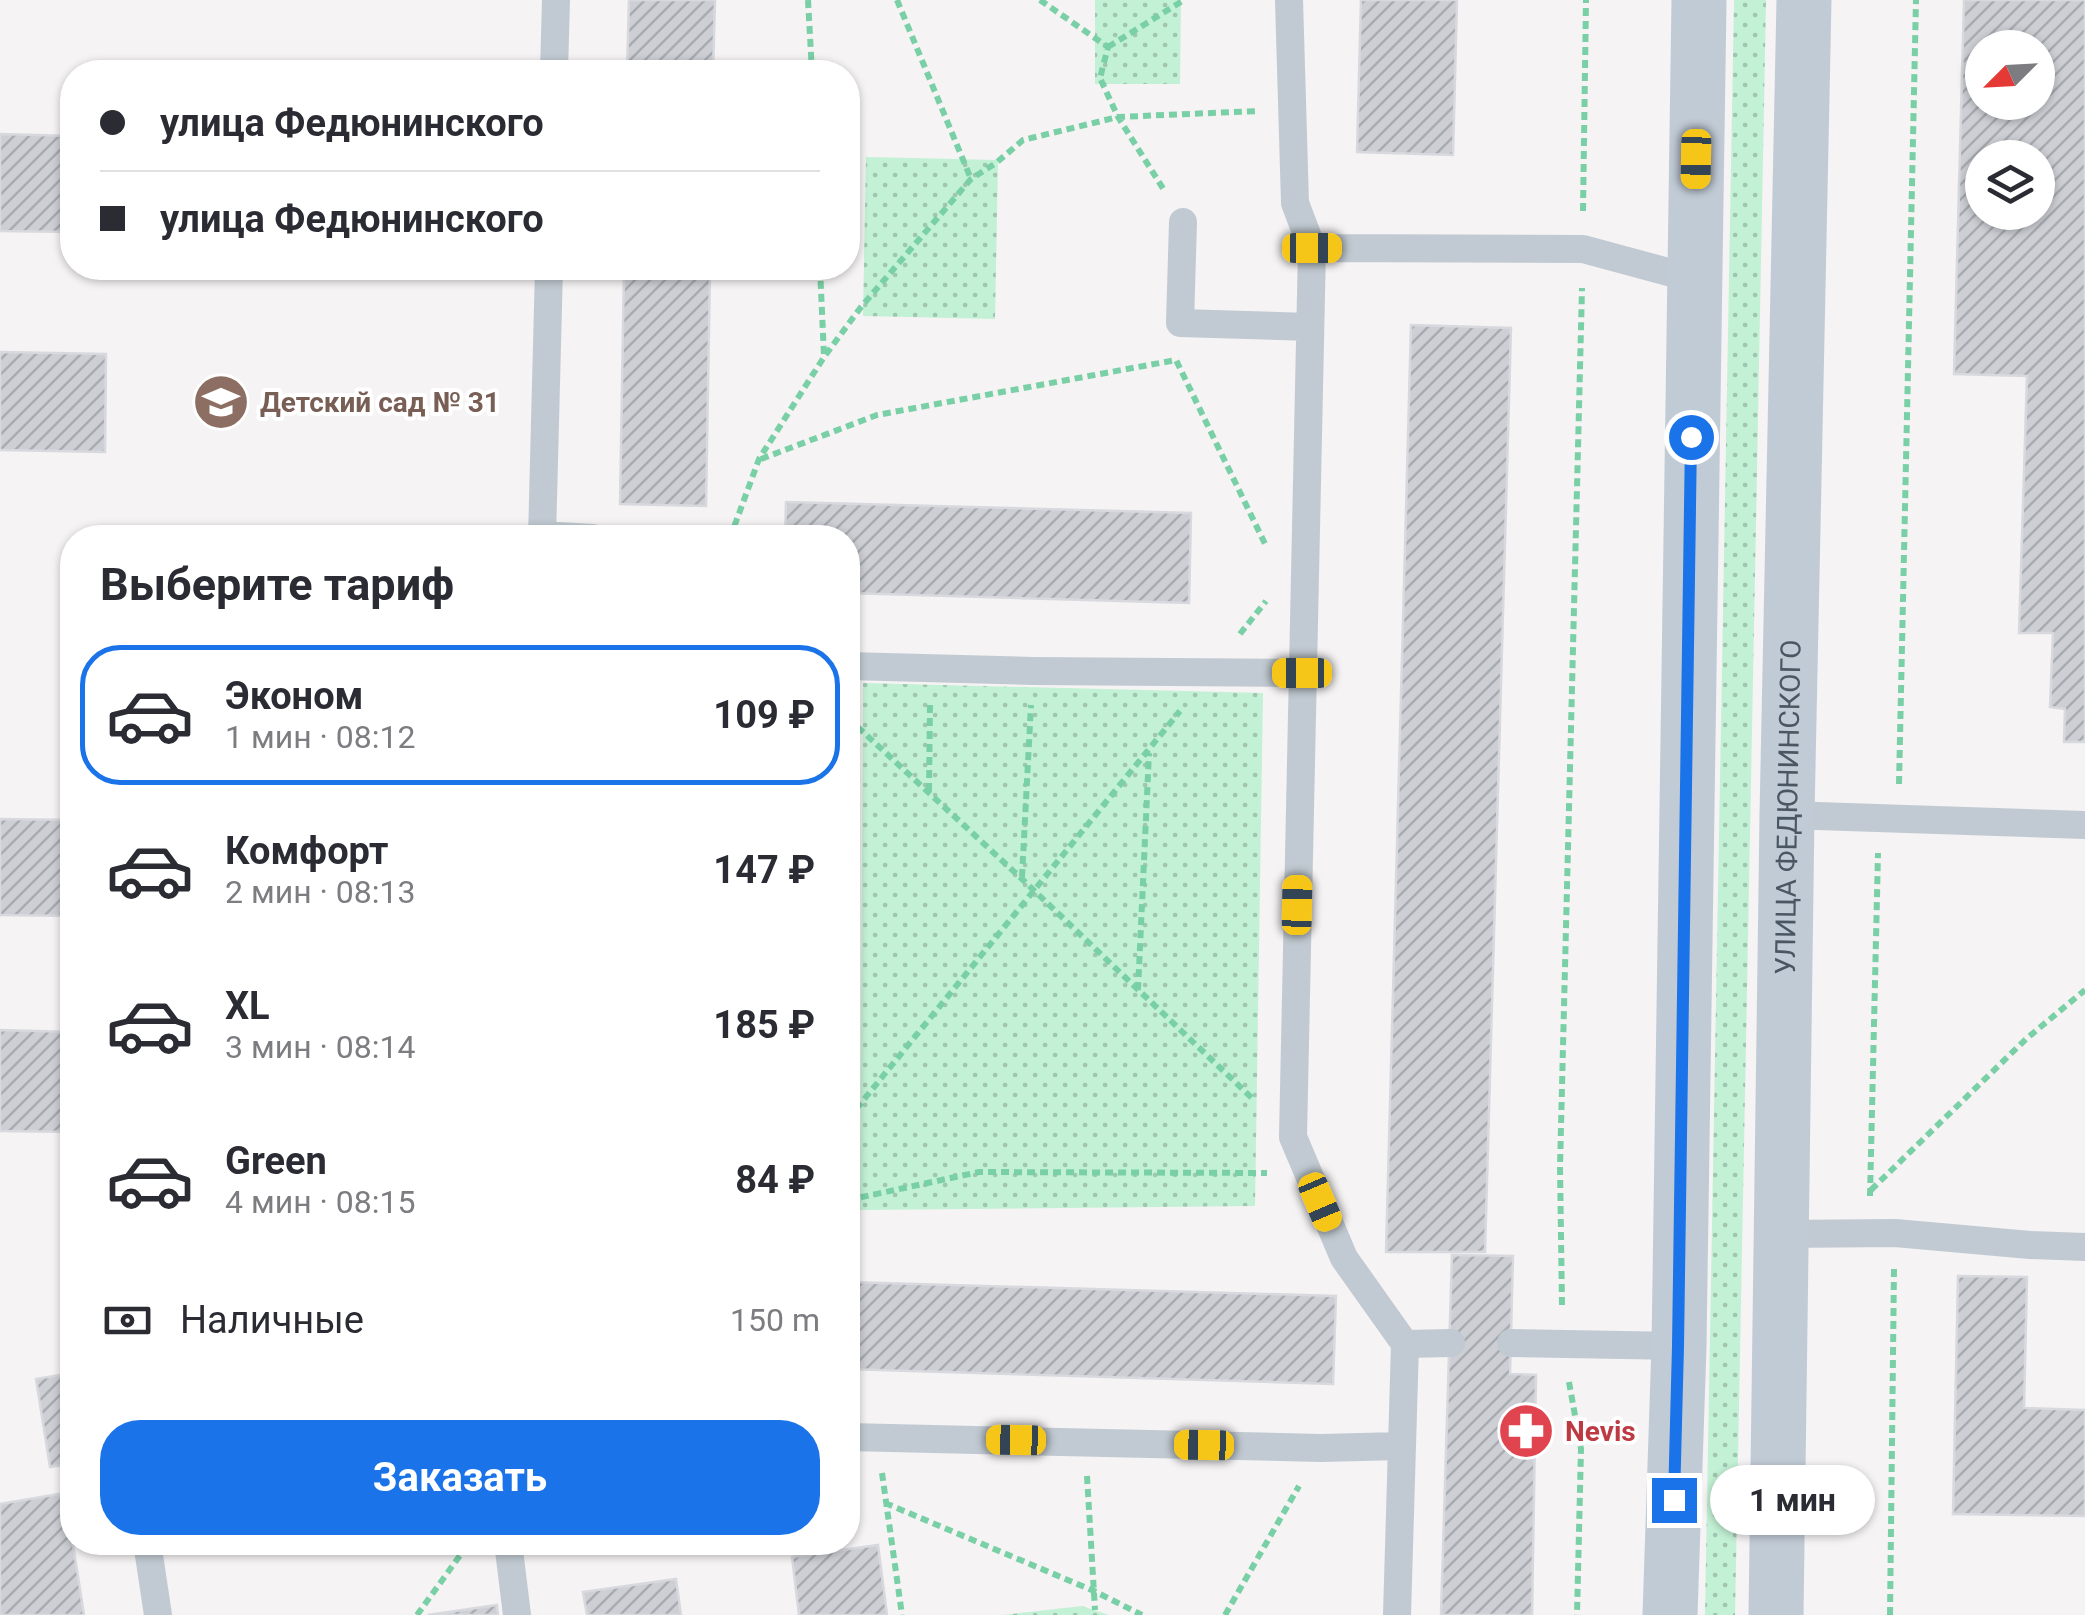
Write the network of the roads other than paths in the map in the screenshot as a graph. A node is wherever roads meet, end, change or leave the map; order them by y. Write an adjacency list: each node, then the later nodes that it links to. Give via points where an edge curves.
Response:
1 (556, 0): 5 (lane)
2 (1289, 0): 7 (lane, via 1295,203)
3 (1699, 0): 8 (main road)
4 (1804, 0): 14 (main road, УЛИЦА ФЕДЮНИНСКОГО)
5 (554, 60)
6 (1183, 222): 10 (lane, via 1180,323)
7 (1312, 248): 8 (lane, via 1583,249); 10 (lane)
8 (1694, 279): 21 (main road)
9 (549, 280): 11 (lane)
10 (1310, 327): 13 (lane, via 1293,580)
11 (542, 525)
12 (860, 666): 13 (lane)
13 (1302, 673): 20 (lane, via 1292,1136 1344,1258)
14 (1787, 815): 15 (lane); 16 (main road, УЛИЦА ФЕДЮНИНСКОГО)
15 (2085, 825)
16 (1782, 1234): 17 (lane, via 1895,1233); 30 (main road, УЛИЦА ФЕДЮНИНСКОГО)
17 (2085, 1247)
18 (1451, 1343): 20 (lane)
19 (1511, 1343): 21 (lane)
20 (1405, 1344): 23 (lane)
21 (1678, 1346): 29 (main road)
22 (860, 1437): 23 (lane)
23 (1400, 1446): 28 (lane)
24 (149, 1555): 26 (lane)
25 (510, 1555): 27 (lane)
26 (158, 1615)
27 (517, 1615)
28 (1398, 1615)
29 (1670, 1615)
30 (1776, 1615)

